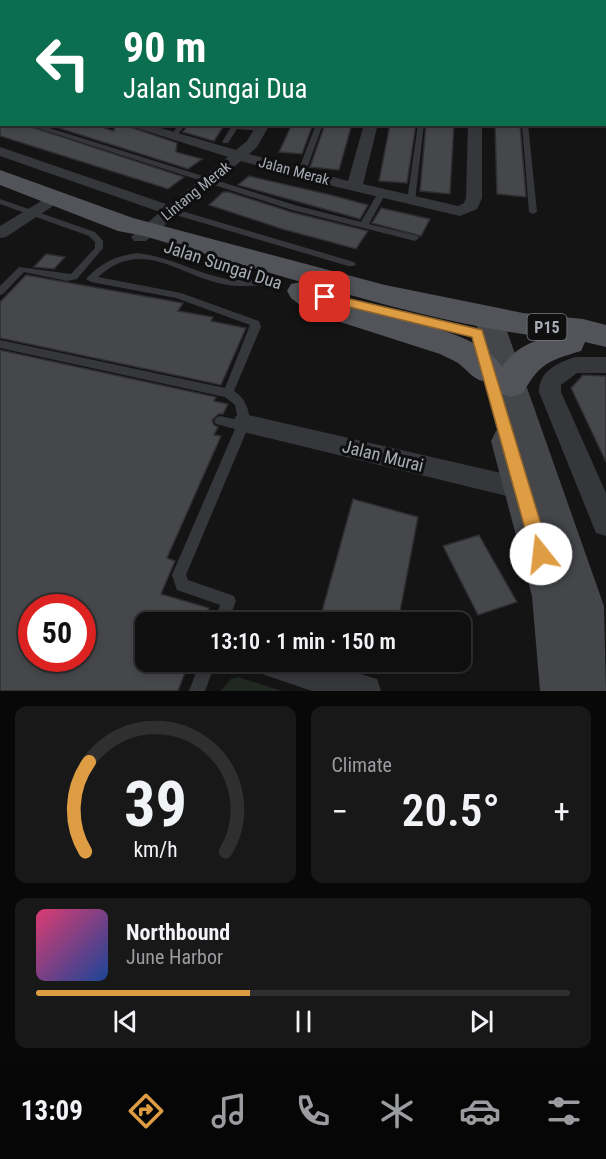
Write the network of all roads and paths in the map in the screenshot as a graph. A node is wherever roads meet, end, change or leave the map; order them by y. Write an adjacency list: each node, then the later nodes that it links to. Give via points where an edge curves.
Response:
1 (34, 126): 17 (lane)
2 (137, 126): 11 (street, Jalan Merak)
3 (181, 126): 11 (lane)
4 (236, 126): 10 (lane); 12 (lane)
5 (319, 126): 15 (lane)
6 (370, 126): 18 (street)
7 (421, 126): 22 (lane)
8 (475, 126): 22 (street, Jalan Merak, via 471,206 459,211)
9 (525, 126): 24 (lane)
10 (263, 127): 14 (street, Lintang Merak)
11 (173, 137): 14 (street, Jalan Merak)
12 (226, 142)
13 (0, 151): 23 (street)
14 (238, 156): 15 (street, Jalan Merak); 17 (street, Lintang Merak)
15 (301, 174): 18 (street, Jalan Merak)
16 (0, 177): 20 (main road, Jalan Sungai Dua / P15)
17 (209, 181): 23 (street, Lintang Merak); 27 (lane)
18 (354, 187): 19 (street, Jalan Merak)
19 (382, 193): 22 (street, Jalan Merak); 27 (lane)
20 (56, 197): 25 (street); 26 (main road, Jalan Sungai Dua / P15)
21 (0, 201): 25 (lane)
22 (411, 201)
23 (172, 211): 28 (street, Lintang Merak); 31 (lane)
24 (533, 212)
25 (32, 213): 26 (lane); 29 (street)
26 (80, 219): 28 (main road, Jalan Sungai Dua / P15); 33 (lane, via 99,241 99,248 78,274 67,278 22,269)
27 (364, 225): 30 (lane)
28 (139, 230): 32 (main road, Jalan Sungai Dua / P15); 34 (main road, Jalan Sungai Dua / P15)
29 (0, 233)
30 (415, 238)
31 (351, 264)
32 (288, 287): 34 (main road, Jalan Sungai Dua / P15); 40 (main road, via 347,315 452,346); 41 (lane, via 219,280 141,255 109,261 91,279 178,295 255,323)
33 (0, 292)
34 (483, 326): 35 (main road, Jalan Sungai Dua / P15); 37 (main road, Jalan Sungai Dua / P15); 40 (main road)
35 (606, 336)
36 (606, 341): 37 (main road, Jalan Sungai Dua / P15)
37 (569, 343): 40 (main road, via 526,359 517,369)
38 (0, 344): 41 (lane)
39 (606, 365): 44 (street, via 567,366 550,382 550,392)
40 (499, 377): 43 (main road); 46 (main road)
41 (228, 393): 42 (lane, via 240,400 244,410)
42 (236, 423): 43 (street, Jalan Murai); 45 (lane, via 231,451 179,575 182,585 229,601)
43 (523, 489): 51 (main road, via 553,596)
44 (606, 524)
45 (225, 612)
46 (598, 648): 52 (main road)
47 (204, 672): 49 (lane)
48 (303, 672): 50 (street)
49 (197, 691)
50 (365, 691)
51 (563, 691)
52 (598, 691)

